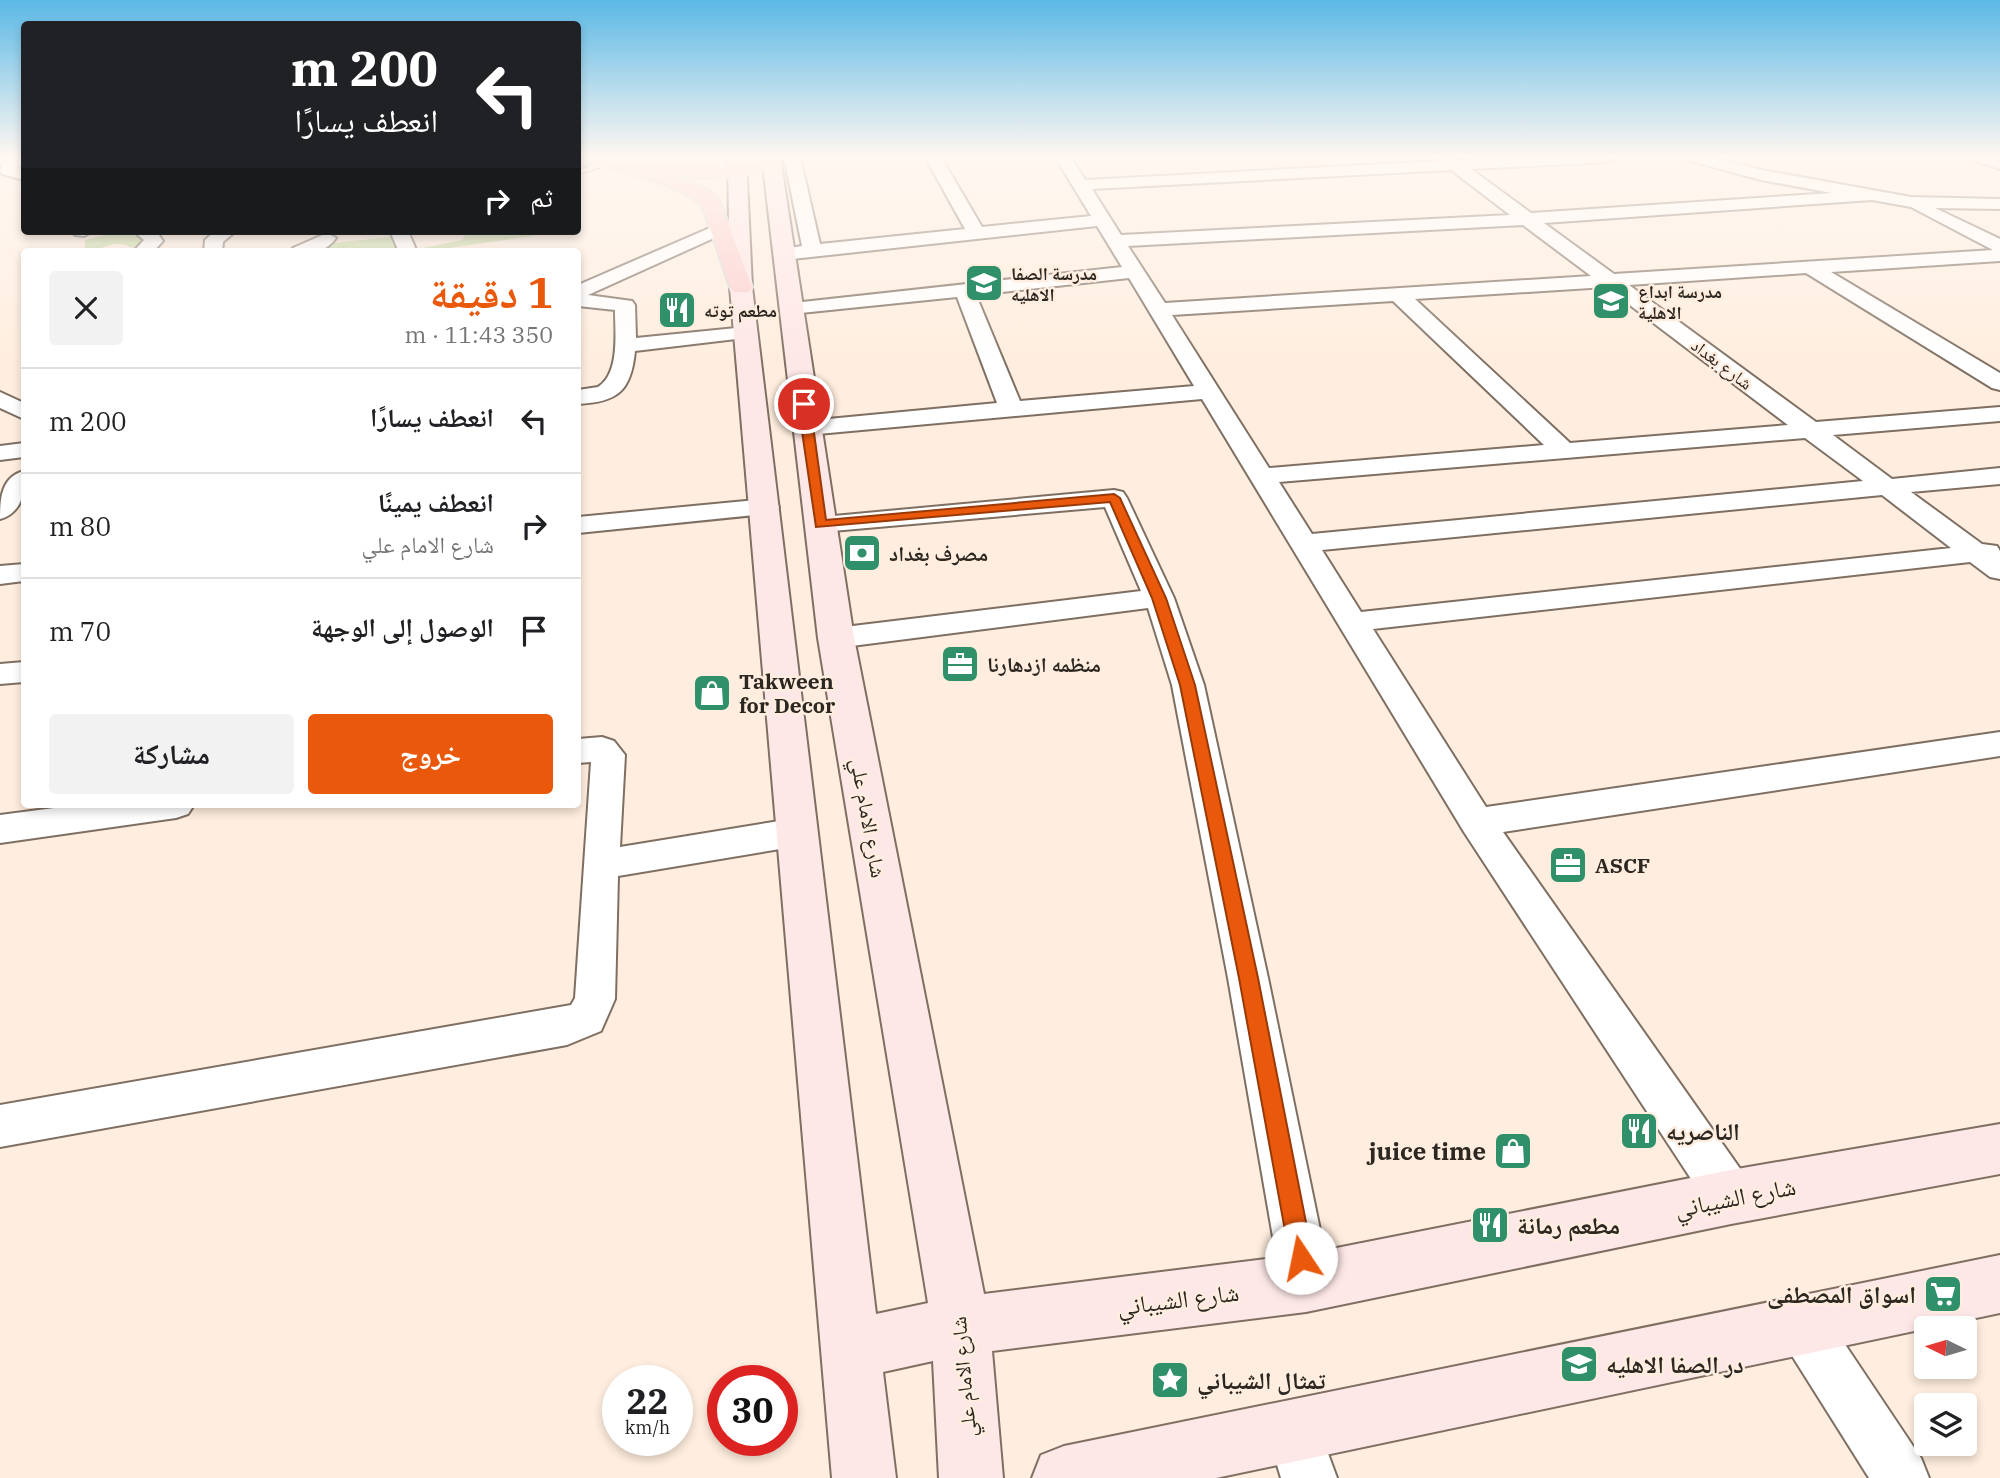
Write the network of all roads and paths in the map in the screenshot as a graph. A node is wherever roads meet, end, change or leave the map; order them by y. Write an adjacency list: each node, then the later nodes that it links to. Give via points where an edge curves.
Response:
1 (718, 226): 10 (main road, شارع الامام علي)
2 (752, 226): 21 (main road, شارع الامام علي)
3 (776, 226): 16 (main road, شارع الامام علي)
4 (796, 226): 16 (street)
5 (972, 226): 12 (street)
6 (1106, 226): 11 (street)
7 (1262, 226): 11 (street)
8 (1537, 226): 20 (street, شارع بغداد)
9 (1959, 226): 14 (street)
10 (719, 229): 21 (main road, شارع الامام علي); 23 (street)
11 (1109, 230): 12 (street); 19 (street)
12 (976, 233): 16 (street)
13 (327, 238): 15 (street)
14 (2000, 246)
15 (311, 248)
16 (798, 253): 26 (main road, شارع الامام علي)
17 (2000, 255): 18 (street)
18 (1810, 267): 20 (street); 30 (street)
19 (1134, 272): 22 (street); 27 (street)
20 (1611, 281): 24 (street); 38 (street, شارع بغداد)
21 (741, 287): 28 (main road, شارع الامام علي)
22 (964, 290): 26 (street); 34 (street)
23 (581, 291)
24 (1399, 295): 27 (street); 40 (street)
25 (581, 300): 29 (street, via 625,305)
26 (791, 308): 37 (main road, شارع الامام علي)
27 (1158, 310): 31 (street)
28 (746, 332): 29 (street); 46 (main road, شارع الامام علي)
29 (625, 345): 32 (street, via 612,389)
30 (2000, 383)
31 (1209, 391): 34 (street); 43 (street)
32 (581, 397)
33 (0, 399): 35 (street)
34 (1011, 409): 37 (street)
35 (21, 410)
36 (2000, 414): 38 (street)
37 (807, 428): 48 (main road, شارع الامام علي)
38 (1812, 431): 40 (street); 45 (street, شارع بغداد)
39 (21, 450): 41 (street)
40 (1565, 451): 43 (street)
41 (0, 453)
42 (2000, 476): 45 (street)
43 (1262, 477): 50 (street)
44 (21, 483): 47 (street)
45 (1886, 486): 50 (street); 51 (street, شارع بغداد)
46 (766, 507): 49 (street); 65 (main road, شارع الامام علي)
47 (0, 512)
48 (821, 524): 55 (street, via 1114,498); 57 (main road, شارع الامام علي)
49 (581, 525)
50 (1304, 543): 56 (street)
51 (1988, 552): 52 (street, شارع بغداد); 56 (street)
52 (2000, 571)
53 (21, 573): 54 (street)
54 (0, 575)
55 (1159, 598): 57 (street); 70 (street, via 1188,685 1209,781)
56 (1353, 622): 63 (street)
57 (836, 638): 73 (main road, شارع الامام علي)
58 (21, 672): 59 (street)
59 (0, 674)
60 (2000, 744): 63 (street)
61 (581, 751): 66 (street, via 602,749 608,755)
62 (154, 808): 64 (street)
63 (1477, 822): 69 (street)
64 (0, 829)
65 (798, 832): 66 (street); 74 (main road, شارع الامام علي)
66 (600, 865): 67 (street, via 595,999 586,1018 566,1026)
67 (0, 1126)
68 (2000, 1149): 69 (main road, شارع الشيباني)
69 (1731, 1197): 70 (main road, شارع الشيباني)
70 (1306, 1283): 73 (main road, شارع الشيباني)
71 (2000, 1284): 72 (main road)
72 (1802, 1325): 75 (main road); 79 (street)
73 (961, 1326): 74 (main road, شارع الشيباني); 77 (main road, شارع الامام علي)
74 (850, 1349): 76 (main road, شارع الامام علي)
75 (1302, 1455): 78 (main road)
76 (864, 1478)
77 (971, 1478)
78 (1064, 1478)
79 (1901, 1478)

